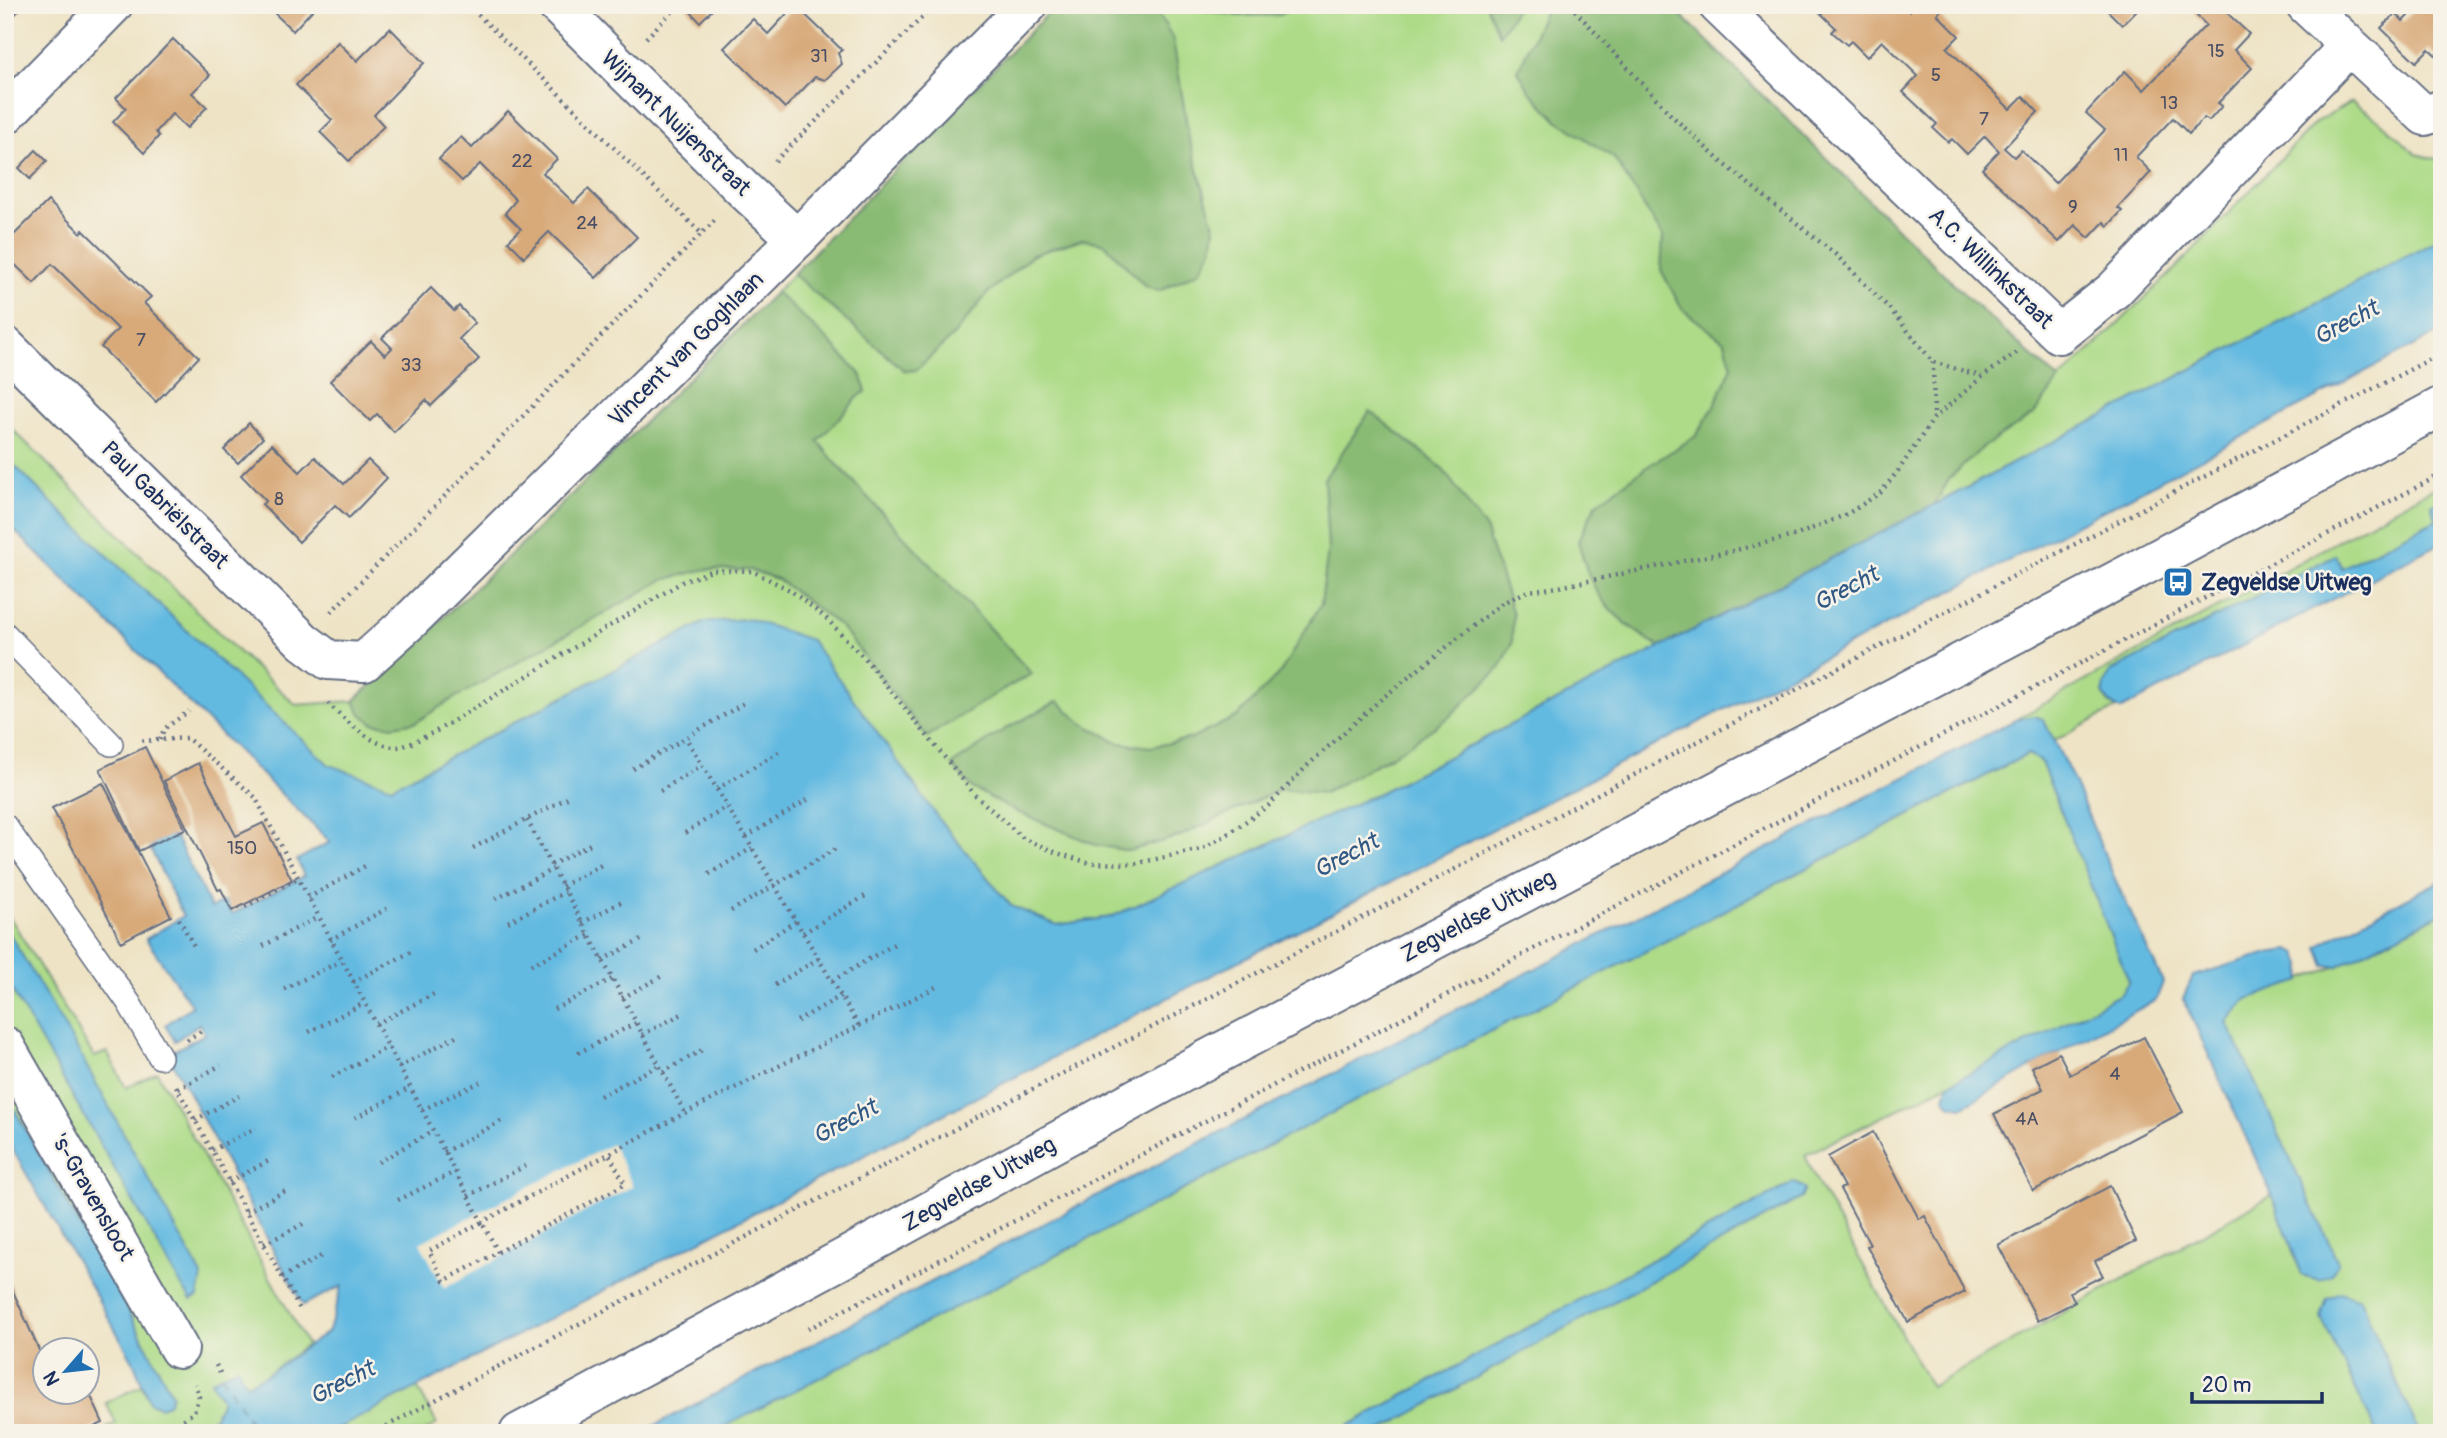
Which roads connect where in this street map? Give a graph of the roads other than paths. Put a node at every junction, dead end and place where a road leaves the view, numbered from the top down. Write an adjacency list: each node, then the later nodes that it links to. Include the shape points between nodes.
1 (113, 5): 8 (street)
2 (557, 5): 9 (street, Wijnant Nuijenstraat)
3 (1028, 5): 9 (street, Vincent van Goghlaan)
4 (1718, 5): 6 (street, A.C. Willinkstraat, via 2059,334 2114,289)
5 (2306, 5): 6 (street)
6 (2348, 46): 7 (street, via 2425,116)
7 (2442, 109)
8 (5, 115)
9 (797, 239): 13 (street, Vincent van Goghlaan, via 364,662)
10 (5, 346): 13 (street, Paul Gabriëlstraat)
11 (2442, 406): 19 (street, Zegveldse Uitweg, via 1204,1061)
12 (5, 634): 14 (lane)
13 (316, 651)
14 (111, 744)
15 (5, 826): 17 (lane, via 129,1003)
16 (5, 1046): 18 (street, 's-Gravensloot)
17 (160, 1056)
18 (179, 1349)
19 (519, 1433)

